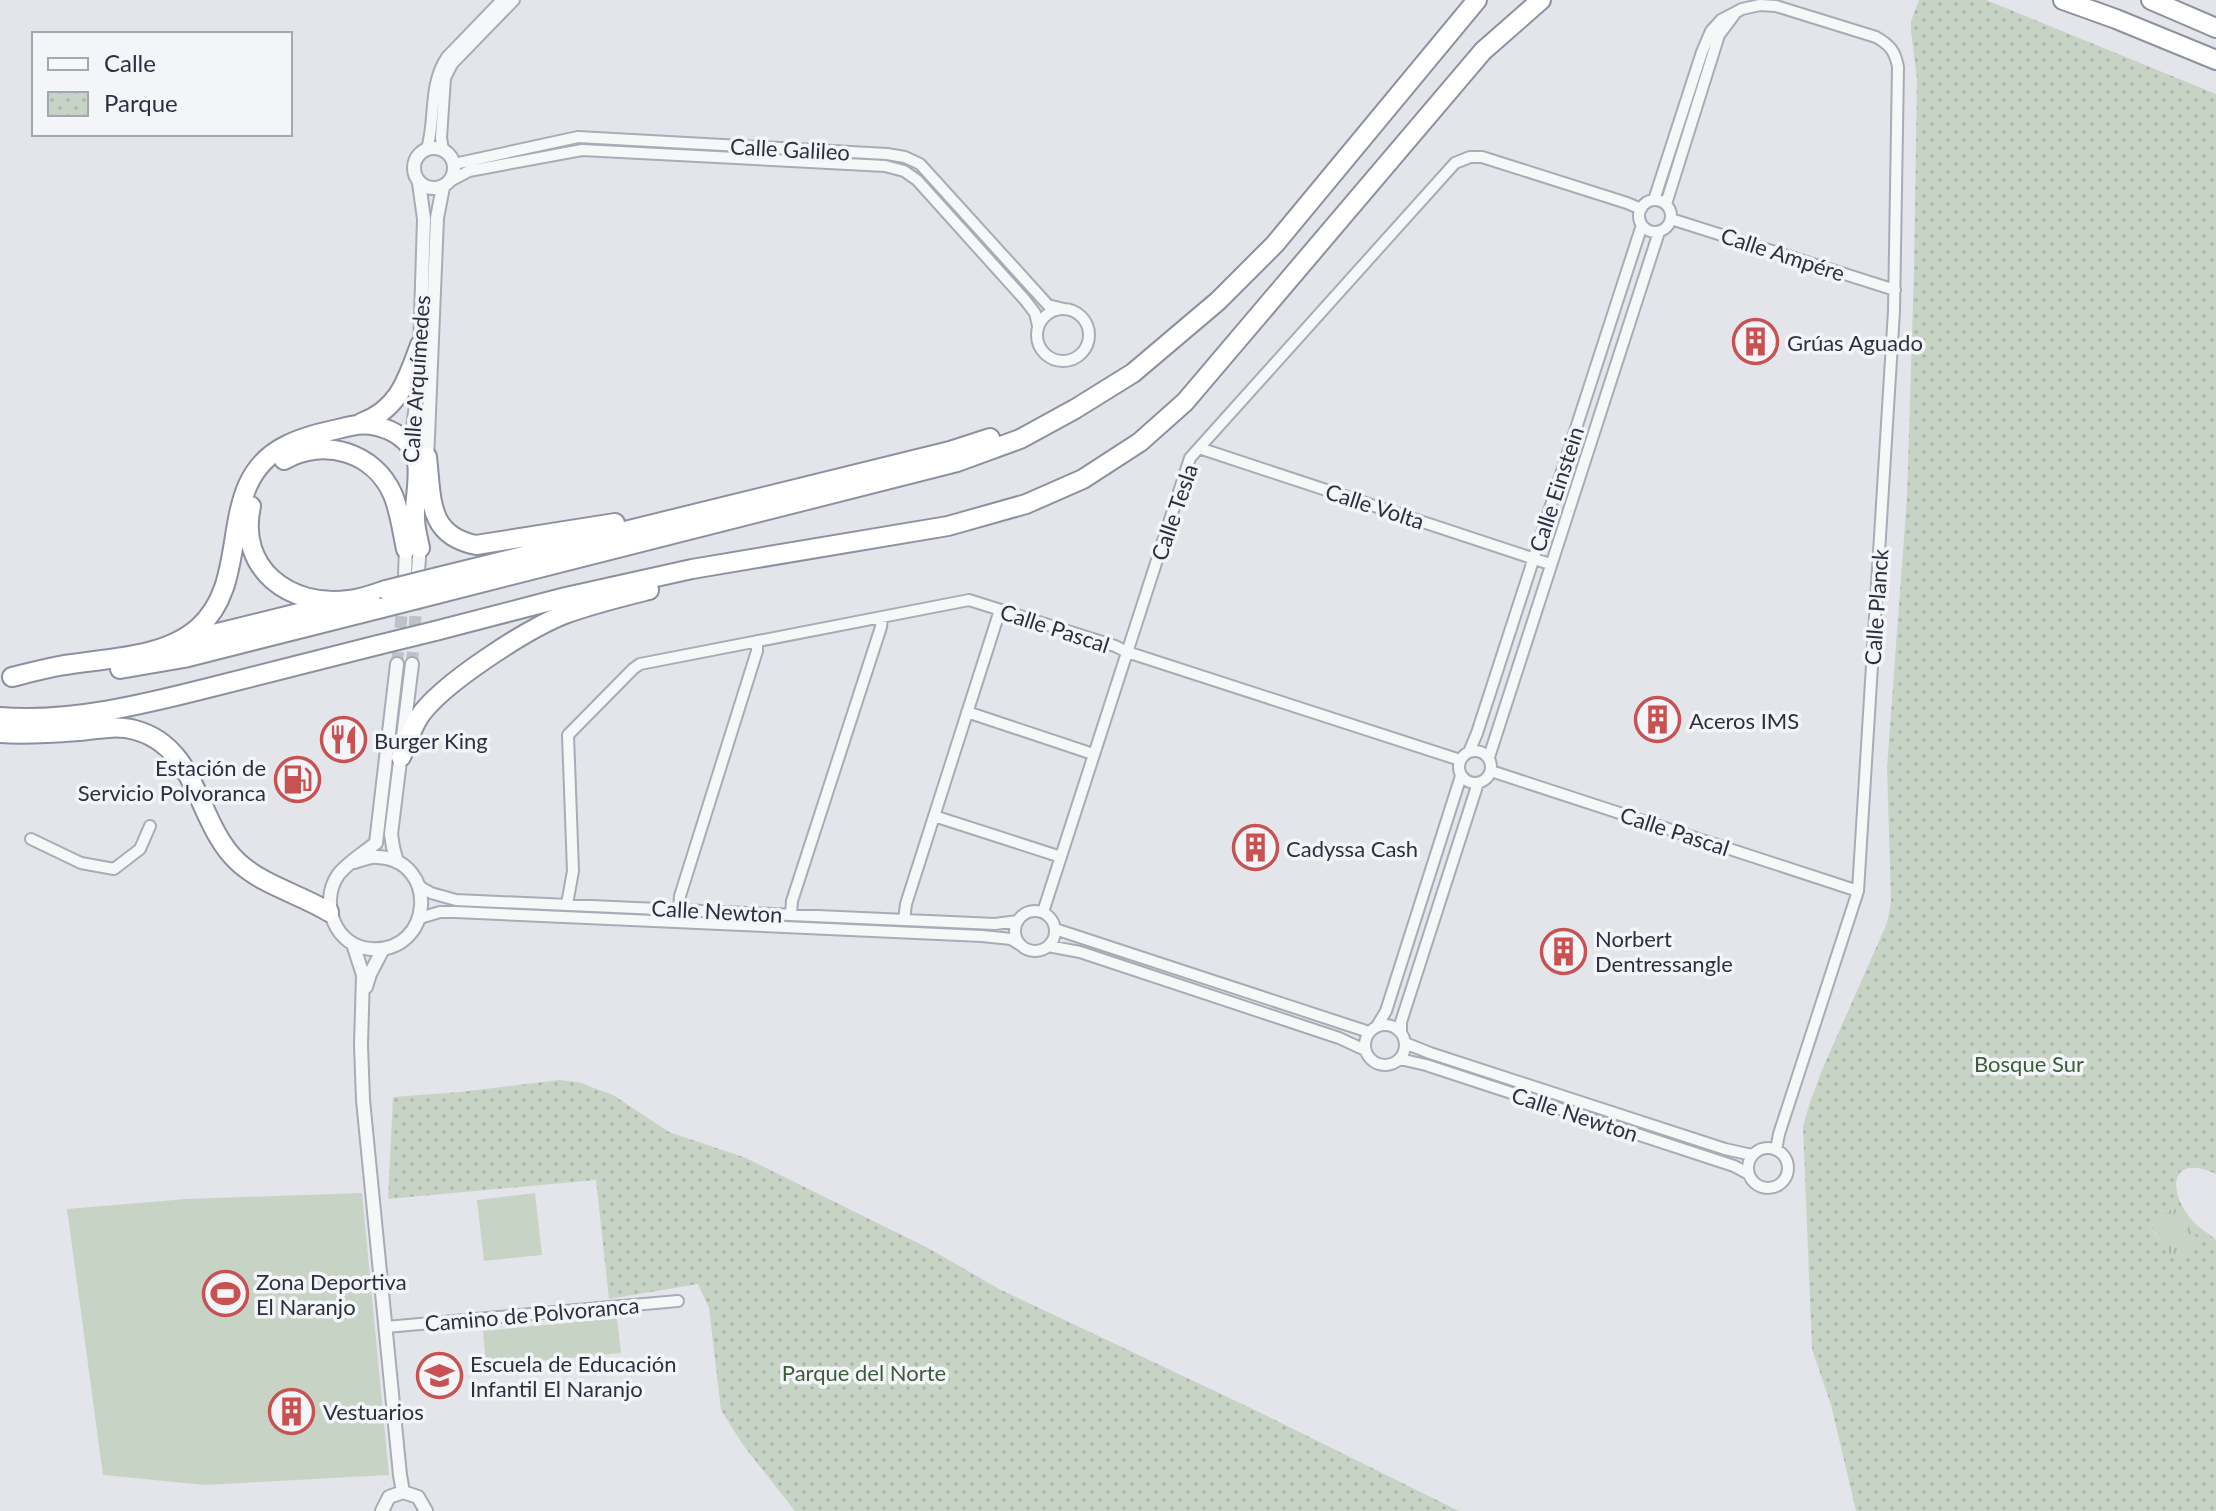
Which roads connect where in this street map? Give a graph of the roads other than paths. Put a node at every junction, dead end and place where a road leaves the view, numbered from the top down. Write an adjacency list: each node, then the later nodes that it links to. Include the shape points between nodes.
1 (502, 0): 10 (street, via 440,67)
2 (514, 0): 11 (street, via 452,64 445,78)
3 (2063, 0): 9 (highway)
4 (2151, 0): 8 (highway)
5 (1539, 2): 33 (highway, via 1483,51 1185,402 1140,442 1083,479 1026,504 948,526)
6 (1472, 4): 23 (highway, via 1275,244)
7 (1735, 13): 15 (street, via 1711,31); 16 (street, via 1719,35); 21 (street, Calle Planck, via 1752,6 1776,6 1876,37 1895,53)
8 (2216, 28)
9 (2216, 60)
10 (427, 149): 11 (street); 13 (street, via 415,162)
11 (443, 150): 12 (street)
12 (454, 164): 14 (street); 22 (street, Calle Galileo, via 578,137 905,157 920,164 1048,305)
13 (419, 183): 14 (street, via 434,189); 25 (street, Calle Arquímedes, via 424,219)
14 (446, 184): 24 (street, Calle Galileo, via 469,171 582,150 885,166 917,180 1025,300); 29 (street, Calle Arquímedes, via 437,218)
15 (1654, 200): 16 (street); 17 (street)
16 (1666, 204): 18 (street)
17 (1641, 209): 19 (street); 28 (street, Calle Tesla, via 1482,157 1455,163)
18 (1671, 219): 20 (street); 21 (street, Calle Ampére)
19 (1642, 225): 20 (street); 32 (street, Calle Einstein)
20 (1659, 232): 34 (street, Calle Einstein)
21 (1895, 290): 66 (street, Calle Planck)
22 (1064, 309): 24 (street, via 1046,314); 24 (street, via 1086,322 1089,336 1080,354 1065,361 1049,357 1039,345)
23 (1205, 311): 30 (highway, via 1010,432); 37 (highway, via 1133,373 1007,444 942,466)
24 (1038, 326)
25 (420, 345): 26 (highway, via 404,387 388,408); 27 (street, Calle Arquímedes)
26 (361, 423): 27 (highway, via 400,436); 43 (highway, via 286,445 256,470 238,511 230,570 214,610)
27 (410, 447): 31 (highway, via 417,460)
28 (1199, 448): 32 (street, Calle Volta); 44 (street, Calle Tesla, via 1185,472)
29 (427, 457): 30 (highway, via 439,522 446,534 476,545); 31 (street, Calle Arquímedes)
30 (681, 516): 37 (highway)
31 (413, 549): 35 (street, Calle Arquímedes); 36 (street, Calle Arquímedes); 39 (highway, via 389,486 355,455 337,449 305,451 270,471 254,495 248,524 260,566 297,596)
32 (1533, 558): 34 (street, Calle Volta); 51 (street, Calle Einstein)
33 (718, 563): 49 (highway, bridge, via 147,703 78,714); 53 (highway, via 689,580 564,615 484,660 420,715)
34 (1550, 564): 54 (street, Calle Einstein)
35 (418, 572)
36 (405, 576)
37 (438, 585): 38 (highway, bridge)
38 (384, 599): 39 (highway); 47 (highway, via 184,658 73,677)
39 (350, 600): 43 (highway)
40 (1000, 610): 41 (street, Calle Pascal, via 969,600); 44 (street, Calle Pascal); 48 (street)
41 (882, 617): 42 (street, Calle Pascal); 71 (street)
42 (757, 641): 67 (street, Calle Pascal, via 640,664 568,735 573,871); 68 (street)
43 (172, 645): 47 (highway)
44 (1127, 652): 52 (street, Calle Tesla); 55 (street, Calle Pascal)
45 (397, 664): 63 (street, via 376,843)
46 (412, 664): 53 (street)
47 (6, 676)
48 (967, 712): 52 (street); 59 (street)
49 (0, 717)
50 (0, 733): 69 (highway, via 120,727 148,735 172,750 184,766 236,860 276,887)
51 (1469, 752): 54 (street); 55 (street)
52 (1093, 754): 62 (street, Calle Tesla)
53 (401, 757): 64 (street, via 391,834)
54 (1489, 757): 56 (street)
55 (1460, 760): 57 (street)
56 (1491, 771): 58 (street); 66 (street, Calle Pascal)
57 (1461, 776): 58 (street); 81 (street, via 1386,1011)
58 (1478, 783): 82 (street, via 1401,1022)
59 (934, 816): 62 (street); 73 (street)
60 (150, 826): 61 (street, via 140,849 114,869 81,863)
61 (31, 839)
62 (1061, 857): 70 (street, Calle Tesla)
63 (354, 862): 64 (street, via 377,857); 69 (street, via 331,888)
64 (397, 862): 65 (street)
65 (419, 886): 67 (street, Calle Newton, via 456,900); 72 (street)
66 (1858, 891): 85 (street, Calle Planck)
67 (567, 904): 68 (street, Calle Newton)
68 (679, 909): 71 (street, Calle Newton)
69 (329, 912): 76 (street)
70 (1043, 912): 74 (street, via 1025,913); 75 (street)
71 (791, 914): 73 (street, Calle Newton)
72 (420, 918): 77 (street, Calle Newton, via 455,912 975,936); 79 (street, via 403,941)
73 (904, 920): 74 (street, Calle Newton)
74 (1018, 921): 77 (street)
75 (1055, 929): 78 (street); 81 (street)
76 (353, 944): 79 (street); 80 (street)
77 (1019, 944): 78 (street, via 1032,951)
78 (1048, 946): 83 (street, via 1080,952)
79 (383, 949): 80 (street)
80 (364, 994): 89 (street, via 363,1100)
81 (1373, 1029): 82 (street, via 1393,1026); 83 (street)
82 (1403, 1038): 84 (street); 86 (street, Calle Newton, via 1430,1053)
83 (1365, 1050): 84 (street, via 1378,1064)
84 (1400, 1059): 87 (street, Calle Newton)
85 (1776, 1150): 86 (street, via 1763,1148); 87 (street, via 1788,1165 1782,1183 1762,1188)
86 (1752, 1155): 87 (street)
87 (1749, 1174)
88 (678, 1301): 89 (street, Camino de Polvoranca)
89 (386, 1327): 90 (street)
90 (403, 1492): 91 (street, via 389,1497); 92 (street, via 418,1497)
91 (382, 1511)
92 (426, 1511)

